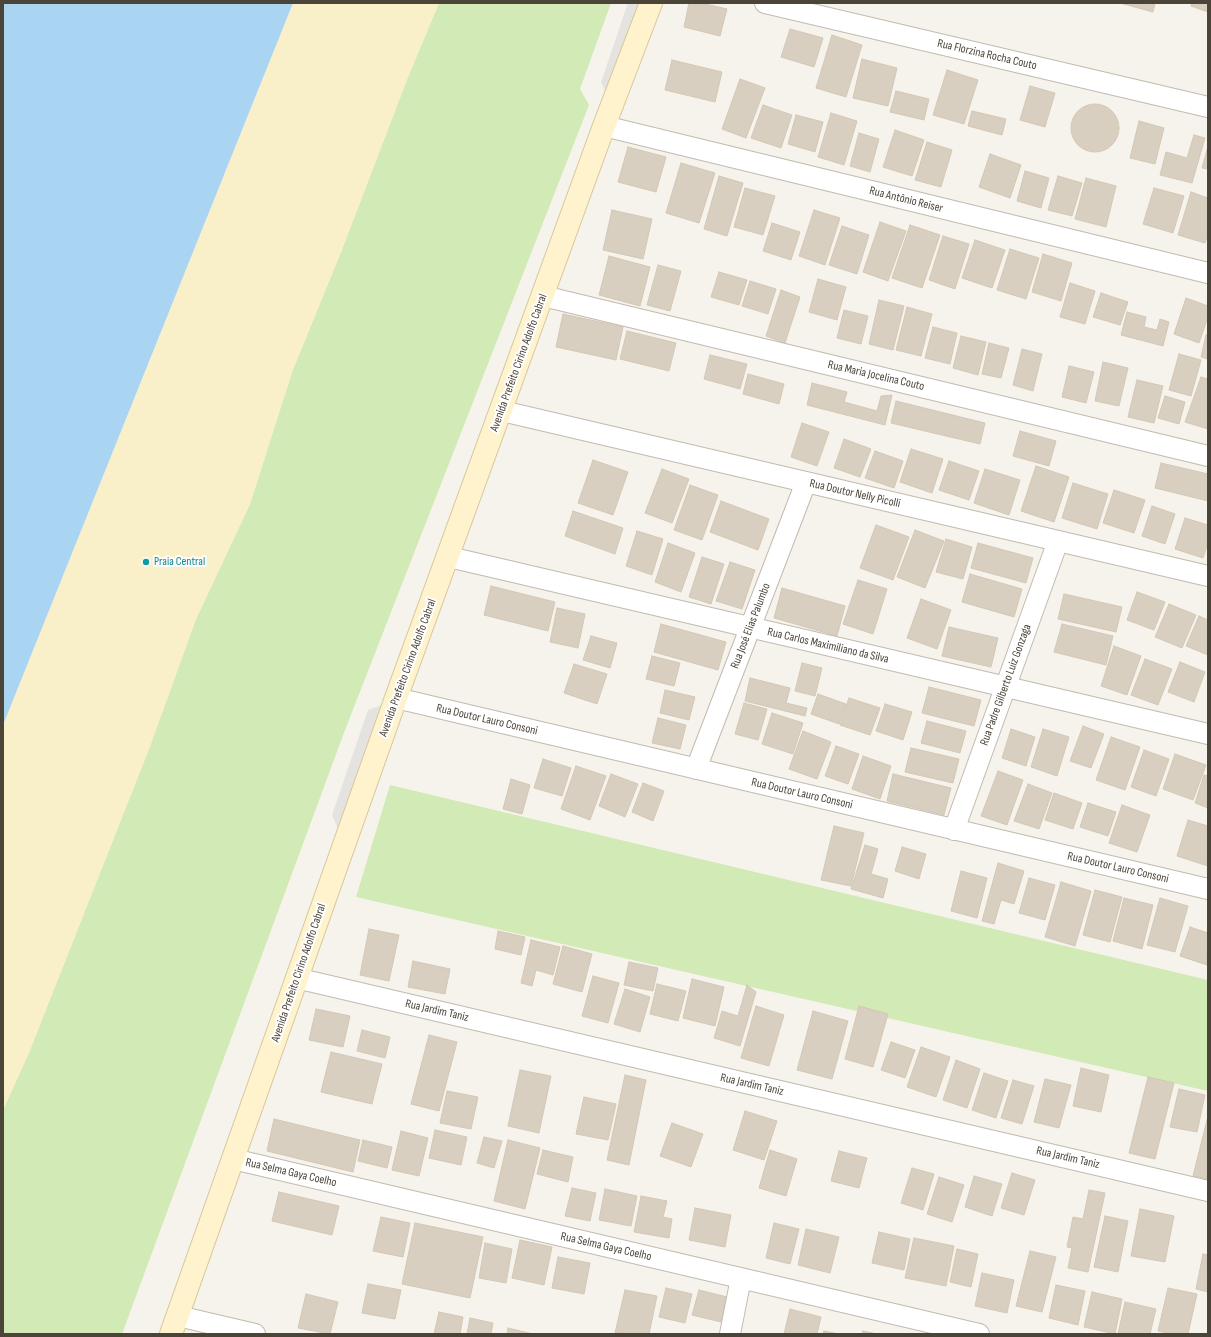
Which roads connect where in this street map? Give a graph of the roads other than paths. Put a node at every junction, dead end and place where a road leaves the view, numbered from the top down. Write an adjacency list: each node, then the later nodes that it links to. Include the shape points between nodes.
1 (651, 3): 4 (main road, Avenida Prefeito Cirino Adolfo Cabral)
2 (765, 3): 3 (street, Rua Florzina Rocha Couto)
3 (1208, 107)
4 (604, 126): 5 (street, Rua Antônio Reiser); 6 (main road, Avenida Prefeito Cirino Adolfo Cabral)
5 (1208, 273)
6 (543, 296): 7 (main road, Avenida Prefeito Cirino Adolfo Cabral); 8 (street, Rua Maria Jocelina Couto)
7 (502, 411): 9 (street, Rua Doutor Nelly Picolli); 11 (main road, Avenida Prefeito Cirino Adolfo Cabral)
8 (1208, 456)
9 (806, 482): 10 (street, Rua Doutor Nelly Picolli); 13 (street, Rua José Elias Palumbo)
10 (1058, 541): 12 (street, Rua Doutor Nelly Picolli); 14 (street, Rua Padre Gilberto Luiz Gonzaga)
11 (449, 557): 13 (street, Rua Carlos Maximiliano da Silva); 15 (main road, Avenida Prefeito Cirino Adolfo Cabral)
12 (1208, 576)
13 (751, 627): 14 (street, Rua Carlos Maximiliano da Silva); 17 (street, Rua José Elias Palumbo)
14 (1005, 687): 16 (street, Rua Carlos Maximiliano da Silva); 18 (street, Rua Padre Gilberto Luiz Gonzaga)
15 (396, 698): 17 (street, Rua Doutor Lauro Consoni); 20 (main road, Avenida Prefeito Cirino Adolfo Cabral)
16 (1208, 734)
17 (696, 769): 18 (street, Rua Doutor Lauro Consoni)
18 (954, 830): 19 (street, Rua Doutor Lauro Consoni)
19 (1208, 889)
20 (296, 978): 21 (main road, Avenida Prefeito Cirino Adolfo Cabral); 22 (street, Rua Jardim Taniz)
21 (233, 1159): 23 (street, Rua Selma Gaya Coelho); 24 (main road, Avenida Prefeito Cirino Adolfo Cabral)
22 (1208, 1191)
23 (741, 1278): 26 (street); 27 (street, Rua Selma Gaya Coelho)
24 (174, 1325): 25 (street)
25 (255, 1334)
26 (730, 1334)
27 (979, 1334)

